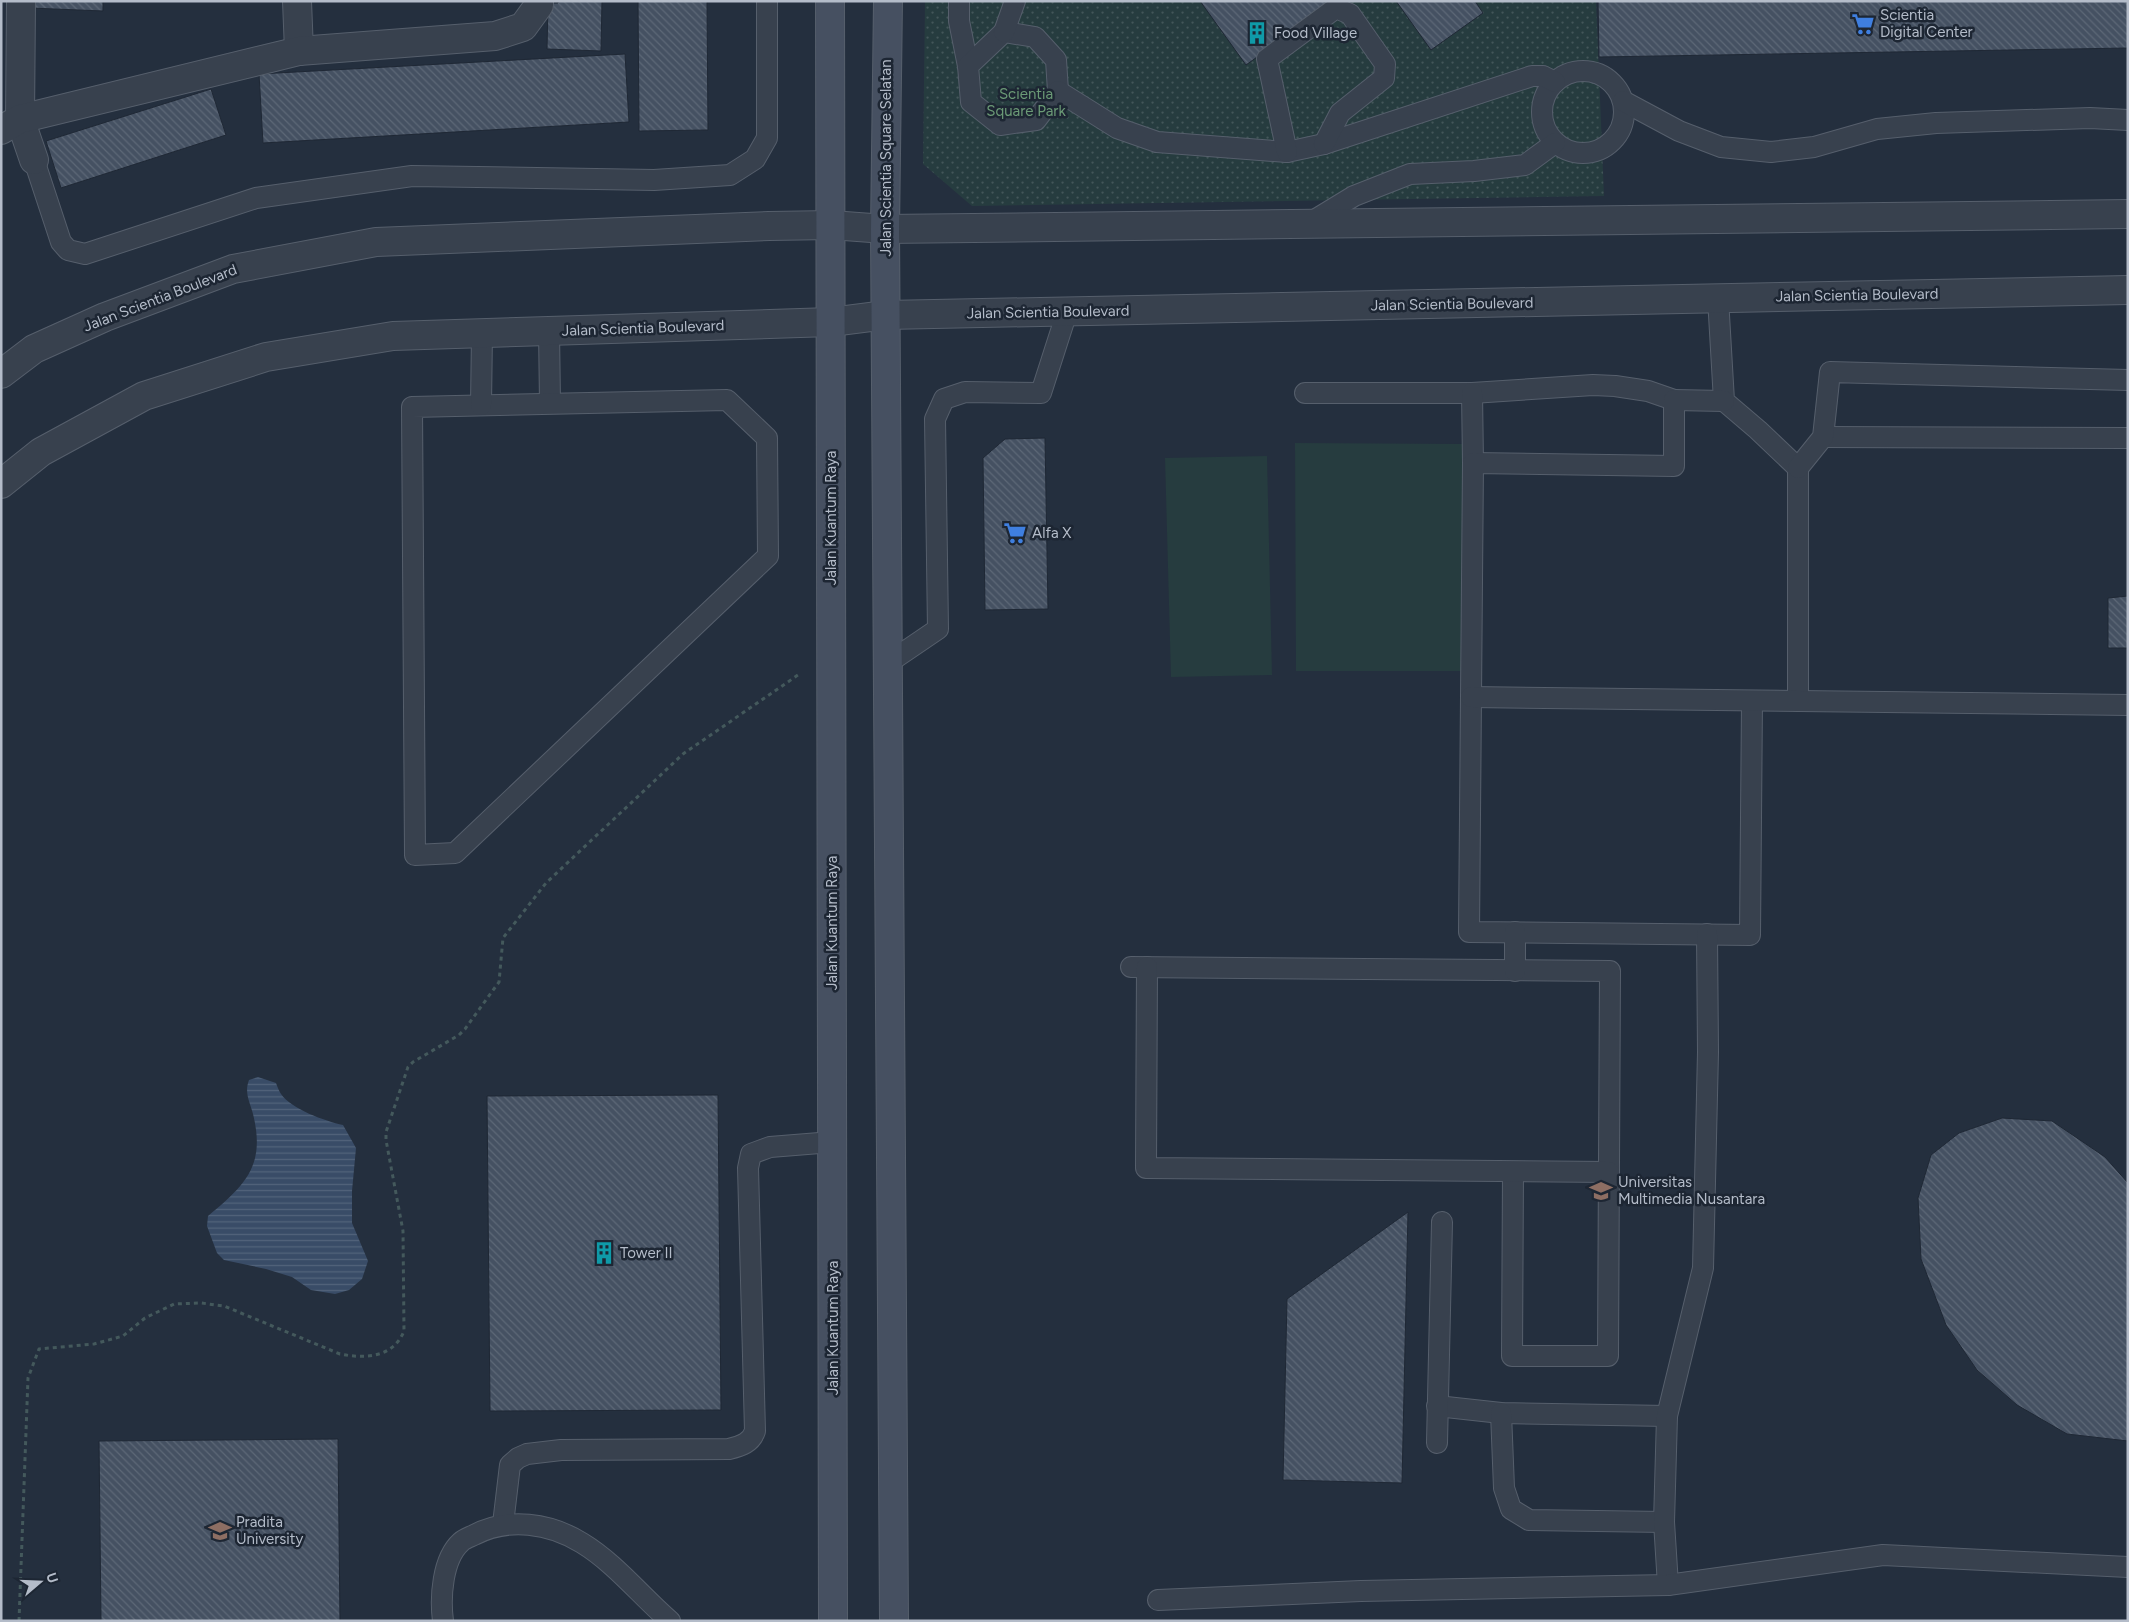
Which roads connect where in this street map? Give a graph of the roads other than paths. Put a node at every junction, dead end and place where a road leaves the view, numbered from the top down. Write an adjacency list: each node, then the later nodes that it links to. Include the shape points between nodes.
1 (20, 1): 16 (street)
2 (297, 1): 10 (street)
3 (767, 1): 20 (lane, via 767,138 755,159 730,175 654,180 412,176 256,198 85,254 68,250 61,242)
4 (830, 1): 23 (street)
5 (888, 1): 24 (street, Jalan Scientia Square Selatan)
6 (959, 1): 11 (lane, via 959,22)
7 (1015, 1): 9 (lane)
8 (539, 3): 10 (street, via 523,27 495,36)
9 (1004, 32): 11 (lane); 13 (lane, via 1035,37 1056,60)
10 (300, 51): 16 (street)
11 (968, 66): 13 (lane, via 971,102 1000,125 1036,120)
12 (1555, 82): 14 (lane, via 1570,74 1586,71 1602,76 1615,86); 17 (lane, via 1546,96 1542,113 1546,129); 18 (lane, via 1543,76 1532,76)
13 (1058, 91): 19 (lane, via 1117,128 1156,142)
14 (1623, 101): 15 (lane, via 1679,131 1721,147 1771,152 1814,147 1877,129 1926,124 2090,118); 17 (lane, via 1624,123 1614,142 1595,152 1574,152)
15 (2128, 120)
16 (10, 124): 20 (street)
17 (1555, 143): 22 (lane, via 1526,165 1410,174 1354,196)
18 (1324, 144): 19 (lane); 19 (lane, via 1340,113 1384,78 1385,64 1350,14 1336,8 1267,59)
19 (1287, 152)
20 (34, 160)
21 (2128, 214): 22 (street, Jalan Scientia Boulevard)
22 (1308, 224): 24 (street, Jalan Scientia Boulevard)
23 (831, 225): 24 (street, Jalan Scientia Boulevard); 29 (street, Jalan Kuantum Raya); 32 (street, Jalan Scientia Boulevard, via 376,242 234,269 105,317 34,349)
24 (885, 229): 28 (street, Jalan Scientia Square Selatan)
25 (2128, 290): 26 (street, Jalan Scientia Boulevard)
26 (1718, 298): 27 (street, Jalan Scientia Boulevard); 37 (lane)
27 (1067, 312): 28 (street, Jalan Scientia Boulevard); 45 (lane, via 1041,393 966,392 944,399 935,419 938,629)
28 (886, 315): 29 (street, Jalan Scientia Boulevard); 45 (street)
29 (831, 322): 30 (street, Jalan Scientia Boulevard); 53 (street, Jalan Kuantum Raya)
30 (549, 331): 31 (street, Jalan Scientia Boulevard); 38 (lane)
31 (482, 333): 39 (lane); 44 (street, Jalan Scientia Boulevard, via 393,336 266,358 228,369 144,396 41,452)
32 (1, 374)
33 (2128, 380): 40 (lane, via 1830,372)
34 (1305, 393): 35 (lane)
35 (1472, 393): 36 (lane, via 1593,385 1648,391); 42 (lane)
36 (1674, 400): 37 (lane); 42 (lane, via 1674,466)
37 (1724, 401): 43 (lane)
38 (550, 404): 39 (lane); 39 (lane, via 727,400 767,438 768,556 455,853 415,855 412,407)
39 (481, 405)
40 (1823, 437): 41 (lane); 43 (lane)
41 (2128, 438)
42 (1473, 463): 46 (lane)
43 (1798, 468): 48 (lane)
44 (1, 484)
45 (888, 663): 69 (street)
46 (1471, 697): 47 (lane); 50 (lane, via 1470,932)
47 (1752, 701): 48 (lane); 51 (lane, via 1750,935)
48 (1798, 701): 49 (lane)
49 (2128, 705)
50 (1515, 932): 51 (lane); 52 (lane)
51 (1707, 934): 59 (lane, via 1703,1268)
52 (1514, 971): 54 (lane, via 1139,967 1146,1168); 55 (lane, via 1610,971)
53 (832, 1142): 62 (lane, via 770,1146 751,1154 748,1168 756,1431 753,1438 729,1449 561,1450 527,1454 510,1465); 68 (street, Jalan Kuantum Raya)
54 (1514, 1172): 55 (lane); 55 (lane, via 1512,1356 1608,1356)
55 (1609, 1172)
56 (1442, 1222): 57 (lane)
57 (1437, 1406): 58 (lane); 60 (lane)
58 (1501, 1413): 59 (lane); 61 (lane, via 1504,1488 1511,1509 1528,1520)
59 (1667, 1416): 61 (lane)
60 (1437, 1443)
61 (1664, 1522): 64 (lane)
62 (503, 1524): 66 (lane, via 460,1542 446,1567 440,1603); 67 (lane, via 530,1524 581,1542 603,1558)
63 (2128, 1567): 64 (lane, via 1883,1555)
64 (1668, 1585): 65 (lane, via 1361,1591)
65 (1158, 1600)
66 (443, 1621)
67 (670, 1621)
68 (833, 1621)
69 (894, 1621)

